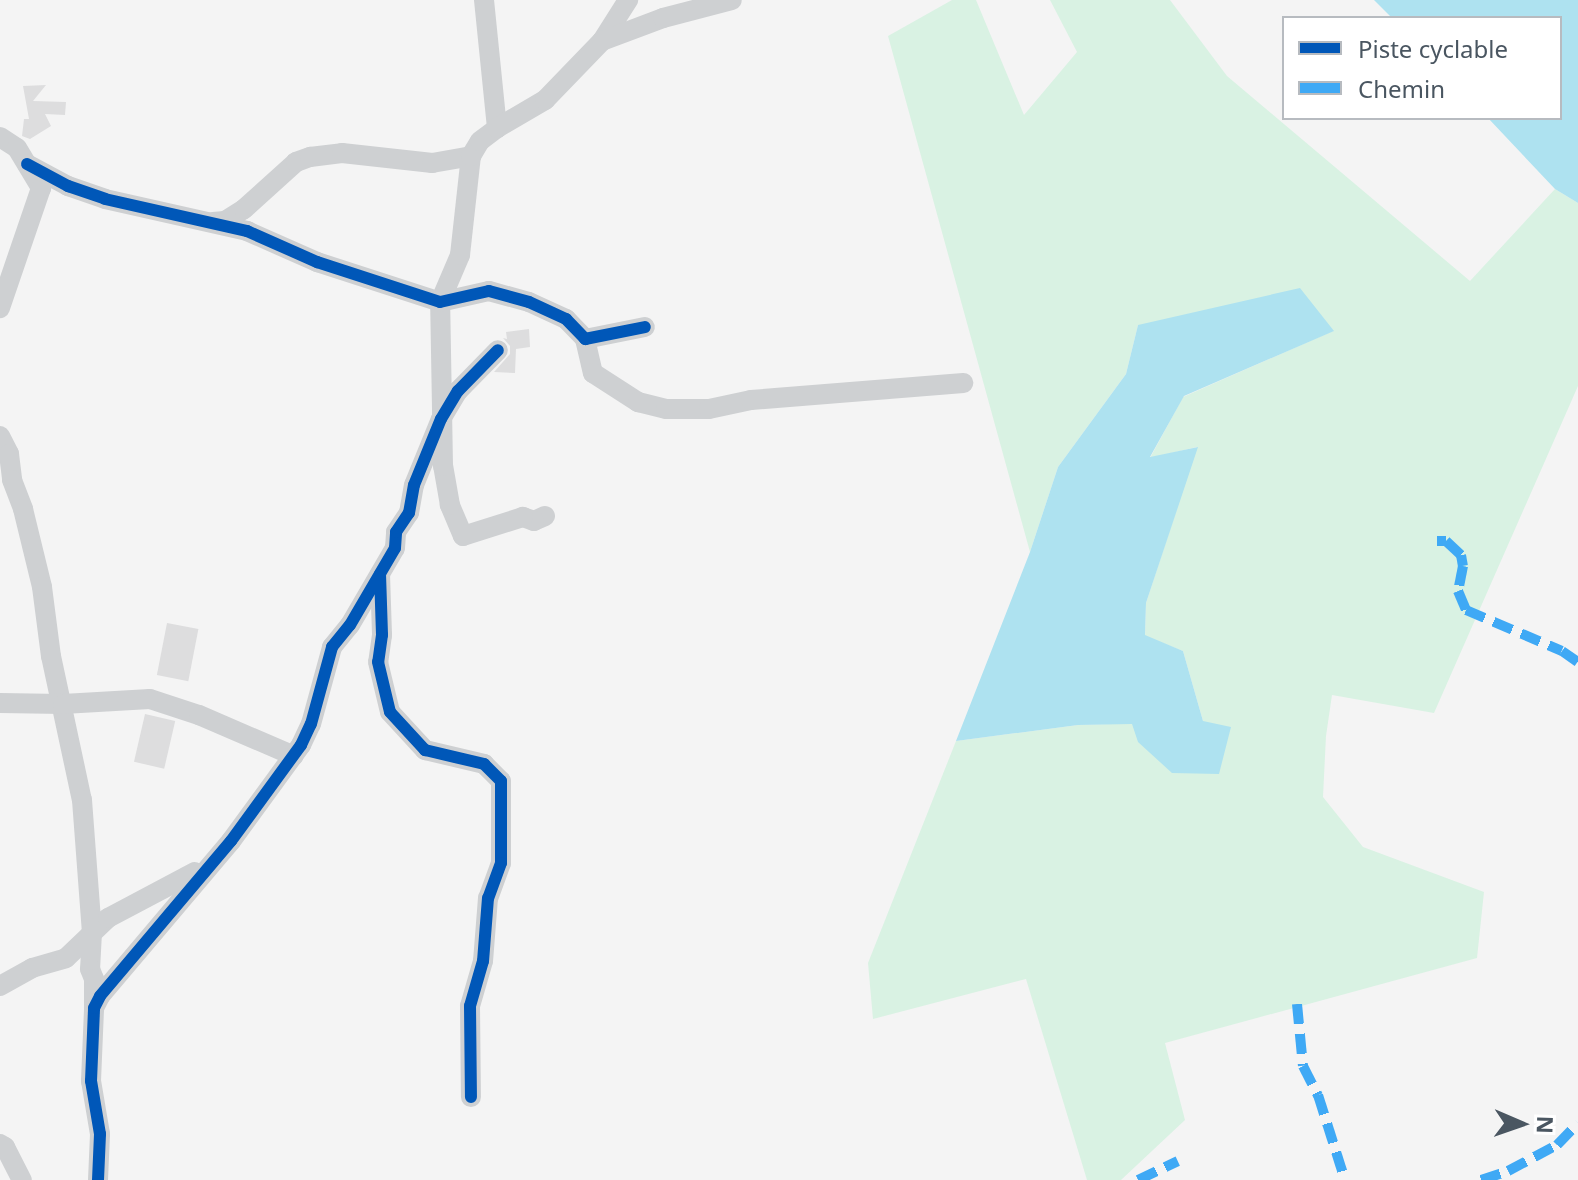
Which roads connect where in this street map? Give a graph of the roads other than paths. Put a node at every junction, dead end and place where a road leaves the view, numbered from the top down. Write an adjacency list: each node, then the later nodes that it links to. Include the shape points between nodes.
1 (484, 0): 5 (street)
2 (628, 0): 4 (street)
3 (732, 0): 4 (street)
4 (602, 41): 5 (street, via 545,100)
5 (497, 128): 7 (street)
6 (0, 137): 8 (street, via 17,148)
7 (471, 156): 9 (street, via 432,163 342,153 310,157 296,162 225,221); 10 (street, via 460,255)
8 (27, 164): 9 (street, via 105,199); 11 (street, via 41,188)
9 (205, 222): 10 (street, via 247,231 317,262)
10 (440, 302): 13 (street, via 489,291 566,319); 16 (street)
11 (0, 308)
12 (645, 327): 13 (street)
13 (585, 339): 15 (street, via 593,373 638,402 666,409)
14 (498, 350): 16 (street, via 458,391)
15 (963, 383)
16 (441, 419): 18 (street, via 450,505 463,536 523,517 534,521); 19 (street, via 414,485 409,513)
17 (0, 436): 21 (street, via 29,529)
18 (545, 516)
19 (380, 574): 22 (street, via 332,647 311,724); 27 (street, via 378,662 390,712 425,750 484,764 501,781 501,863 488,898 483,961 470,1006)
20 (0, 703): 21 (street)
21 (63, 704): 22 (street, via 150,699); 24 (street, via 82,800)
22 (294, 756): 23 (street)
23 (211, 860): 24 (street); 26 (street)
24 (92, 932): 25 (street, via 66,958 32,968); 26 (street)
25 (0, 986)
26 (94, 1008): 30 (street, via 91,1081 100,1134)
27 (471, 1097)
28 (0, 1144): 29 (street)
29 (22, 1180)
30 (98, 1180)

